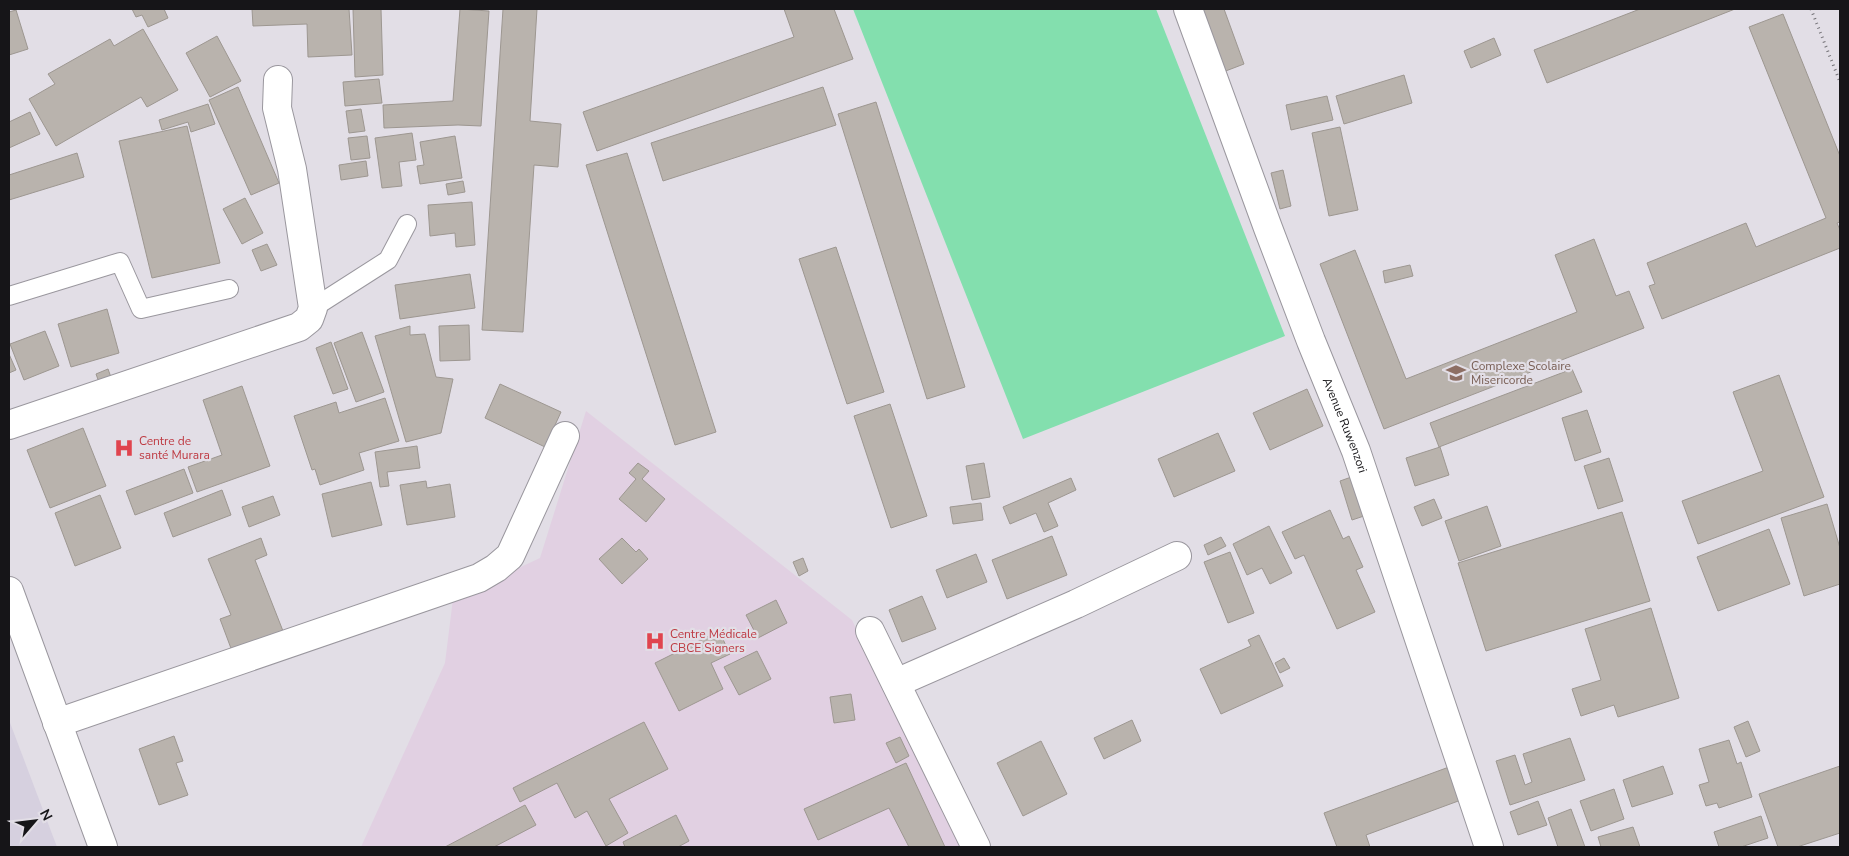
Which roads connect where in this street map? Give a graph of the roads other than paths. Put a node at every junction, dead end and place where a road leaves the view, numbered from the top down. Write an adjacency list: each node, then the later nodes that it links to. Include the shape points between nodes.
1 (1188, 9): 16 (main road, Avenue Ruwenzori, via 1268,228 1356,451)
2 (278, 80): 6 (main road, via 278,108 292,169)
3 (408, 224): 6 (lane, via 388,260)
4 (229, 290): 5 (lane, via 141,309 120,262)
5 (9, 296)
6 (313, 308): 7 (main road, via 309,319 300,327)
7 (9, 425)
8 (565, 436): 13 (main road, via 510,556 479,578)
9 (1177, 556): 12 (main road)
10 (9, 591): 13 (main road)
11 (870, 632): 12 (main road)
12 (896, 683): 15 (main road)
13 (57, 723): 14 (main road)
14 (103, 847)
15 (976, 847)
16 (1489, 847)

